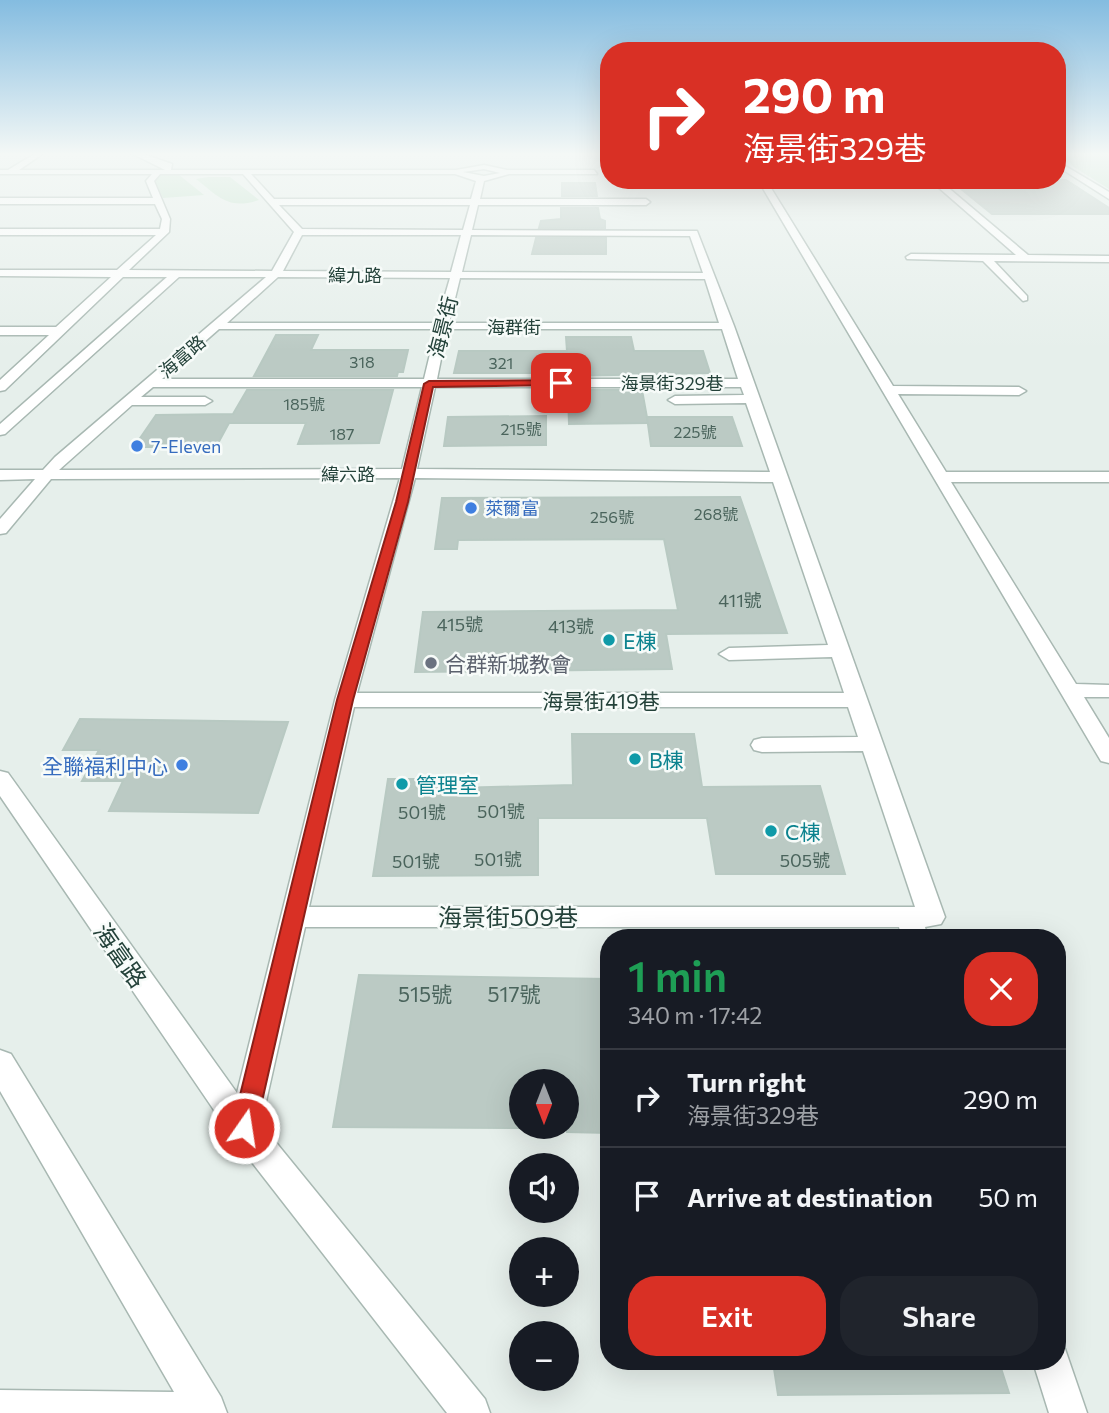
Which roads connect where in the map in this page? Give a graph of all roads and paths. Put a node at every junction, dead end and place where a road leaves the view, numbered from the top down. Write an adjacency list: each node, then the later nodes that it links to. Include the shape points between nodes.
1 (166, 219): 9 (street)
2 (288, 219): 10 (street)
3 (472, 219): 11 (street, 海景街)
4 (785, 219): 37 (street)
5 (979, 219): 17 (street)
6 (29, 224): 8 (street)
7 (0, 232): 8 (street)
8 (18, 232): 9 (street); 14 (street)
9 (164, 232): 20 (street)
10 (299, 232): 11 (street); 22 (street, 海富路)
11 (469, 232): 12 (street, via 694,233); 23 (street, 海景街)
12 (698, 241): 13 (street); 24 (street)
13 (649, 242)
14 (0, 244)
15 (911, 257): 16 (street)
16 (986, 258): 17 (street); 25 (street)
17 (1025, 258): 18 (street)
18 (1109, 259)
19 (0, 274): 20 (street, 緯九路)
20 (120, 274): 21 (street, 緯九路); 29 (street)
21 (176, 274): 22 (street, 緯九路); 43 (street)
22 (276, 274): 23 (street, 緯九路); 26 (street, 海富路)
23 (456, 275): 24 (street, 緯九路); 27 (street, 海景街)
24 (710, 276): 30 (street)
25 (1023, 298)
26 (217, 326): 27 (street, 海群街); 32 (street, 海富路)
27 (442, 327): 30 (street, 海群街); 35 (street, 海景街)
28 (0, 331): 29 (street)
29 (58, 331): 36 (street)
30 (730, 333): 31 (street); 38 (street)
31 (679, 339)
32 (166, 371): 33 (street); 34 (street, 海富路)
33 (239, 371)
34 (151, 383): 35 (street, 海景街329巷); 41 (street, 海富路)
35 (429, 384): 38 (street, 海景街329巷); 44 (street, 海景街)
36 (0, 387)
37 (888, 390): 39 (street); 48 (street)
38 (750, 391): 40 (street); 47 (street)
39 (1019, 391)
40 (675, 400)
41 (129, 401): 42 (street); 46 (street, 海富路)
42 (205, 401)
43 (0, 431)
44 (407, 474): 46 (street, 緯六路); 47 (street, 緯六路); 55 (street, 海景街)
45 (0, 475): 46 (street, 緯六路)
46 (46, 475): 50 (street, 海富路)
47 (780, 477): 51 (street)
48 (940, 477): 49 (street); 53 (street)
49 (1109, 477)
50 (0, 529)
51 (840, 651): 52 (street); 56 (street)
52 (729, 654)
53 (1070, 690): 54 (street); 59 (street)
54 (1109, 691)
55 (345, 700): 56 (street, 海景街419巷); 61 (street, 海景街)
56 (857, 700): 57 (street)
57 (872, 744): 58 (street); 62 (street)
58 (762, 745)
59 (1109, 756)
60 (0, 779): 64 (street, 海富路)
61 (294, 917): 62 (street, 海景街509巷); 64 (street, 海景街)
62 (918, 923)
63 (0, 1063): 67 (street)
64 (244, 1128): 68 (street, 海富路)
65 (1055, 1370): 69 (street)
66 (0, 1409): 67 (street)
67 (207, 1412)
68 (471, 1413)
69 (1069, 1413)

